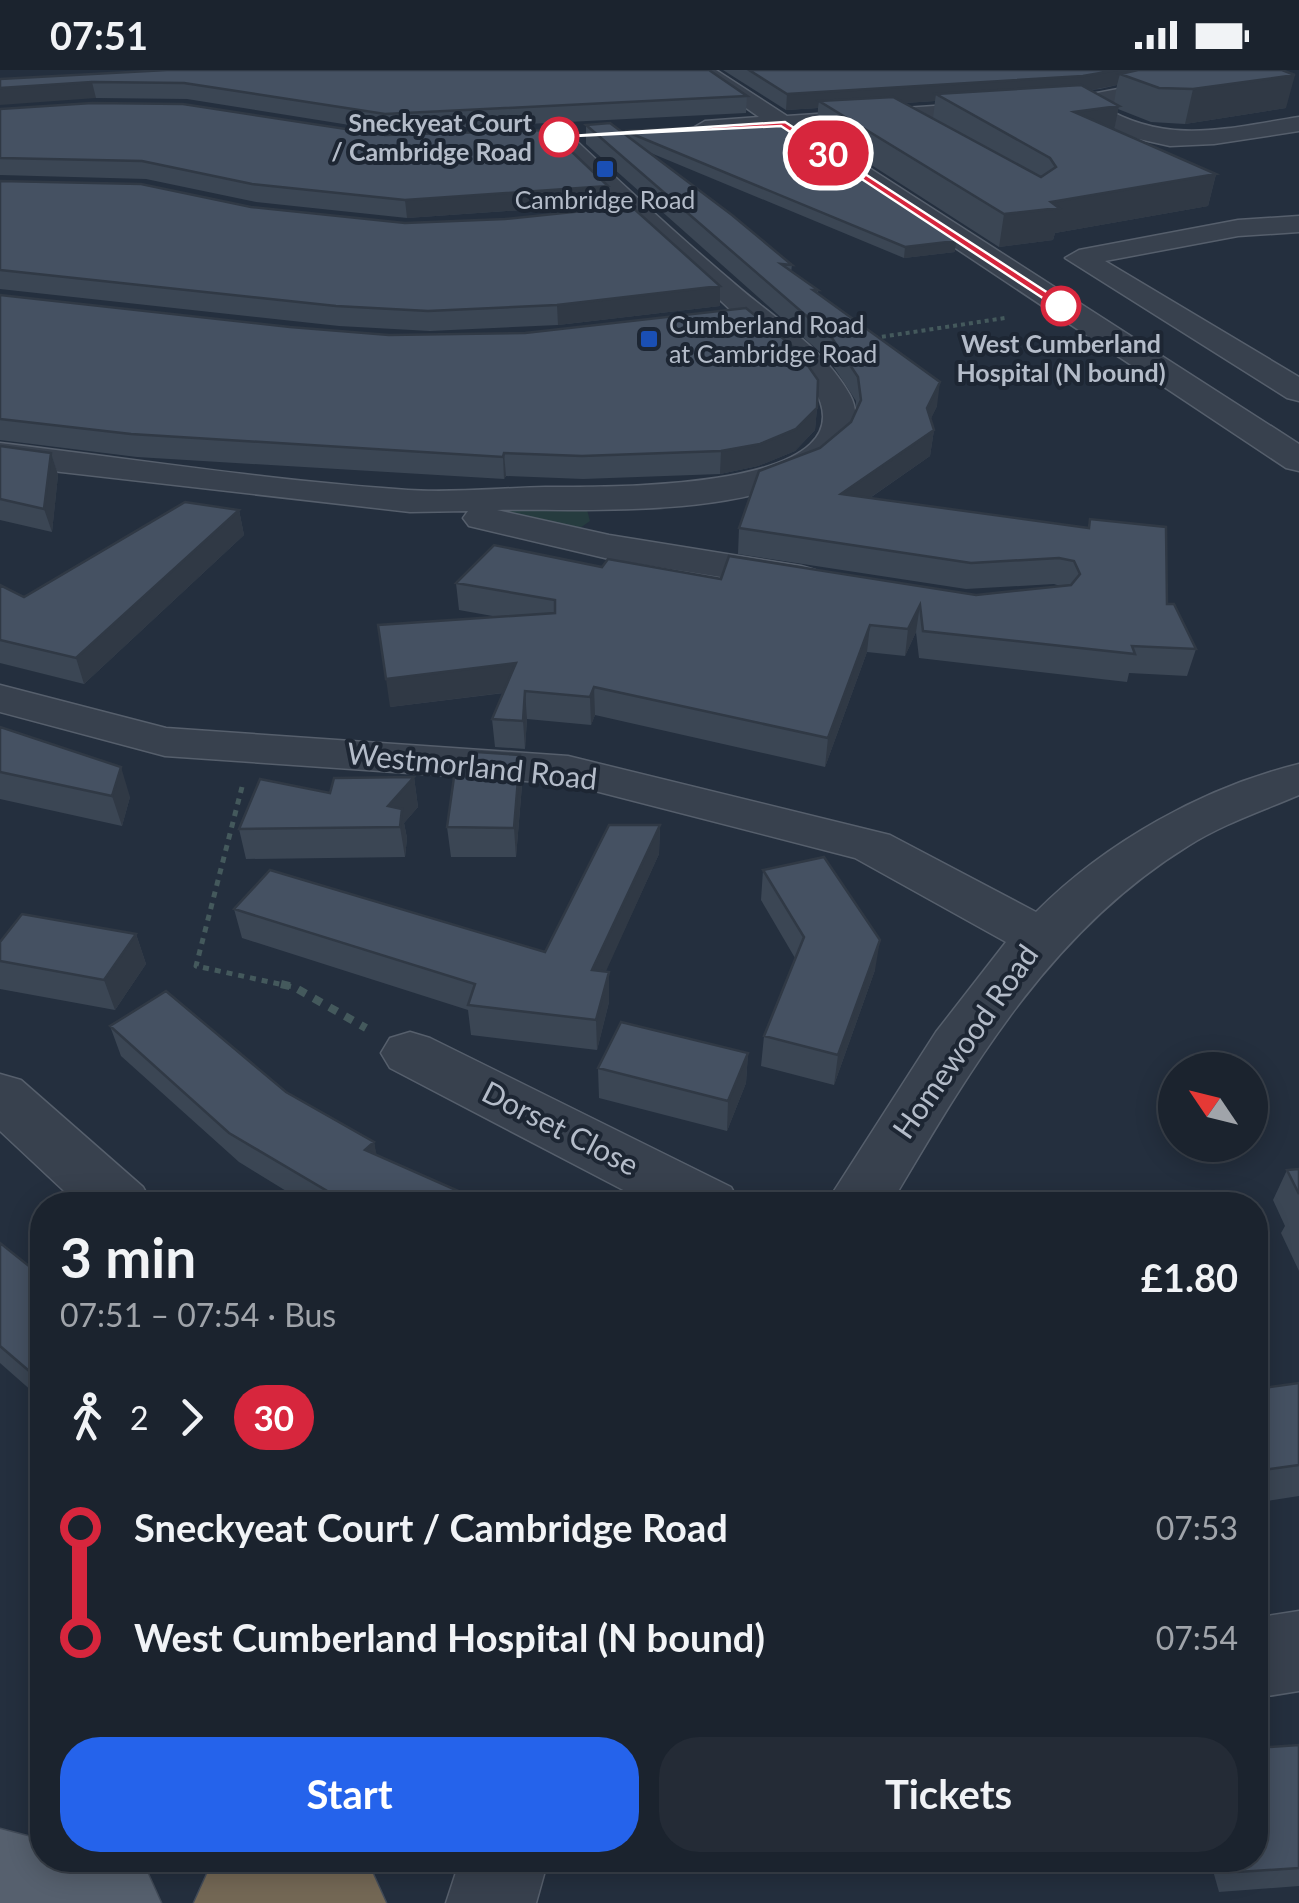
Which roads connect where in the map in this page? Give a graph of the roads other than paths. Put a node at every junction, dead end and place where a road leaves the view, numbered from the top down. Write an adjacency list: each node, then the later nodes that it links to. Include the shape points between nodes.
1 (702, 70): 7 (street)
2 (1242, 73): 4 (street)
3 (929, 90): 5 (street)
4 (1081, 103): 5 (street); 11 (street, via 1128,130)
5 (956, 108): 6 (street)
6 (894, 114): 7 (street); 12 (street)
7 (782, 123): 9 (street); 18 (street)
8 (1299, 124): 11 (street)
9 (684, 129)
10 (594, 135): 14 (street, via 550,138)
11 (1158, 137): 13 (street)
12 (940, 142)
13 (1130, 156)
14 (636, 213): 15 (street); 19 (street)
15 (599, 217)
16 (1299, 224): 17 (street, via 1238,228)
17 (1060, 260): 18 (street); 21 (street)
18 (1005, 269): 23 (street)
19 (752, 316): 20 (street); 24 (street, via 836,396 840,419 830,440 814,458 737,488)
20 (715, 320)
21 (1299, 391)
22 (0, 454): 25 (street)
23 (1299, 460)
24 (636, 494): 25 (street); 26 (street)
25 (410, 501): 26 (street)
26 (610, 547): 27 (street)
27 (839, 584)
28 (0, 698): 30 (street, Westmorland Road, via 165,742 568,770 872,846)
29 (1299, 778): 30 (street, Homewood Road, via 1176,831 1080,896)
30 (1038, 936): 35 (street, Homewood Road, via 974,1019)
31 (410, 1053): 34 (street, Dorset Close)
32 (0, 1096): 33 (street)
33 (107, 1192)
34 (683, 1192)
35 (865, 1192)
36 (1299, 1651): 37 (street)
37 (1268, 1656)
38 (307, 1872): 41 (street)
39 (500, 1872): 44 (street)
40 (0, 1873): 42 (main road)
41 (246, 1901): 43 (highway, via 305,1896)
42 (116, 1903)
43 (341, 1903)
44 (491, 1903)

